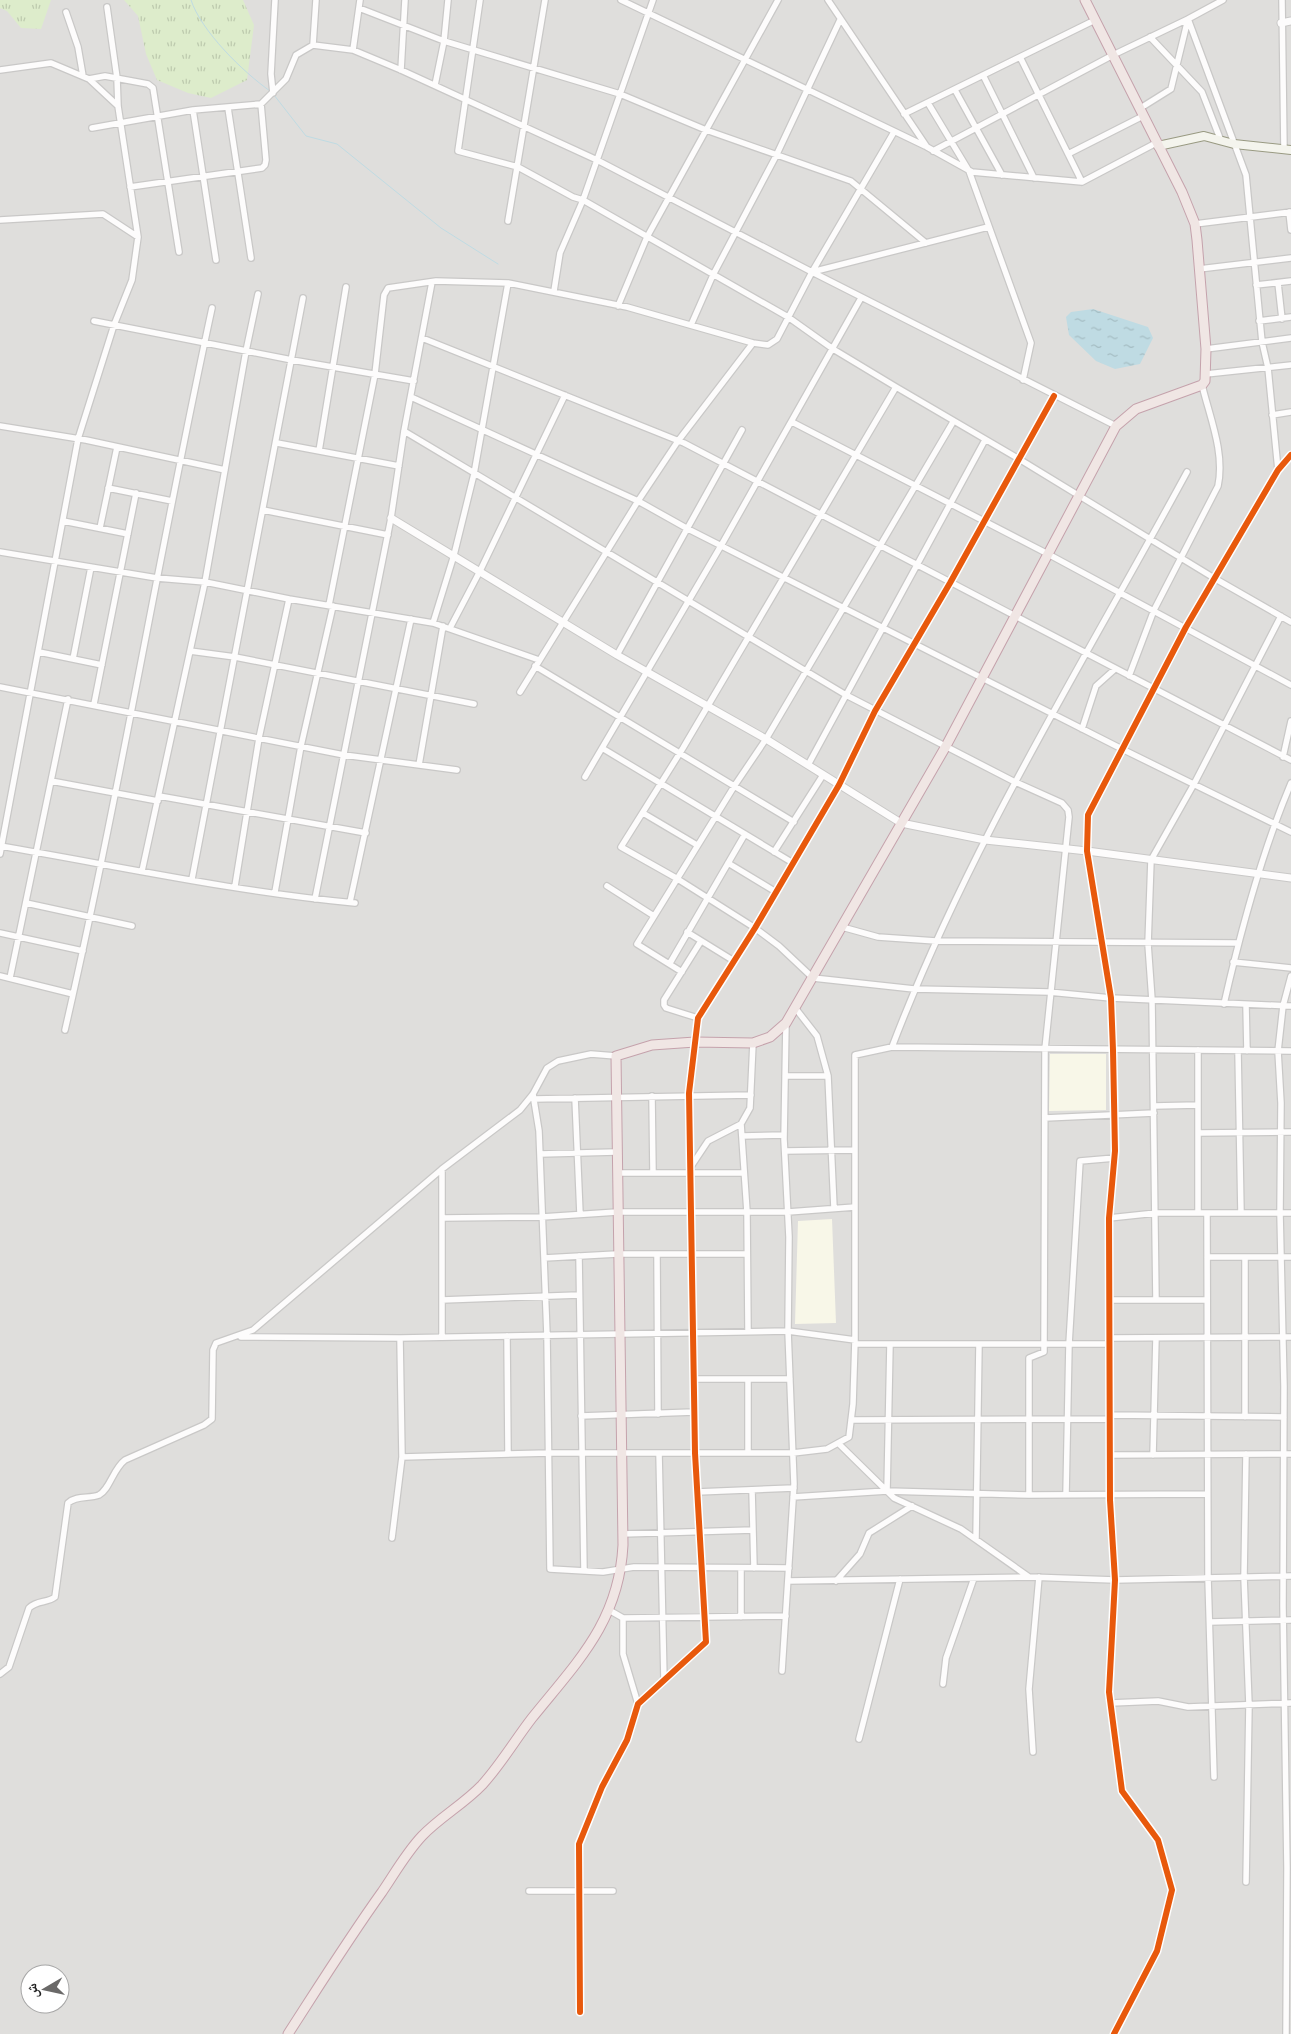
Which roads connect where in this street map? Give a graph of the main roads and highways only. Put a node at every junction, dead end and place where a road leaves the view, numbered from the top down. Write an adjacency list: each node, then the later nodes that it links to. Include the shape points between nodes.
1 (1085, 0): 2 (highway)
2 (1157, 144): 3 (main road, via 1204,136 1234,144); 4 (highway, via 1195,224 1206,349 1206,374 1202,385 1136,409 1116,426 946,746 786,1023 770,1037 753,1043 652,1045 616,1056 622,1569 609,1610 595,1640 481,1786 436,1823 411,1850)
3 (1287, 150)
4 (288, 2034)

